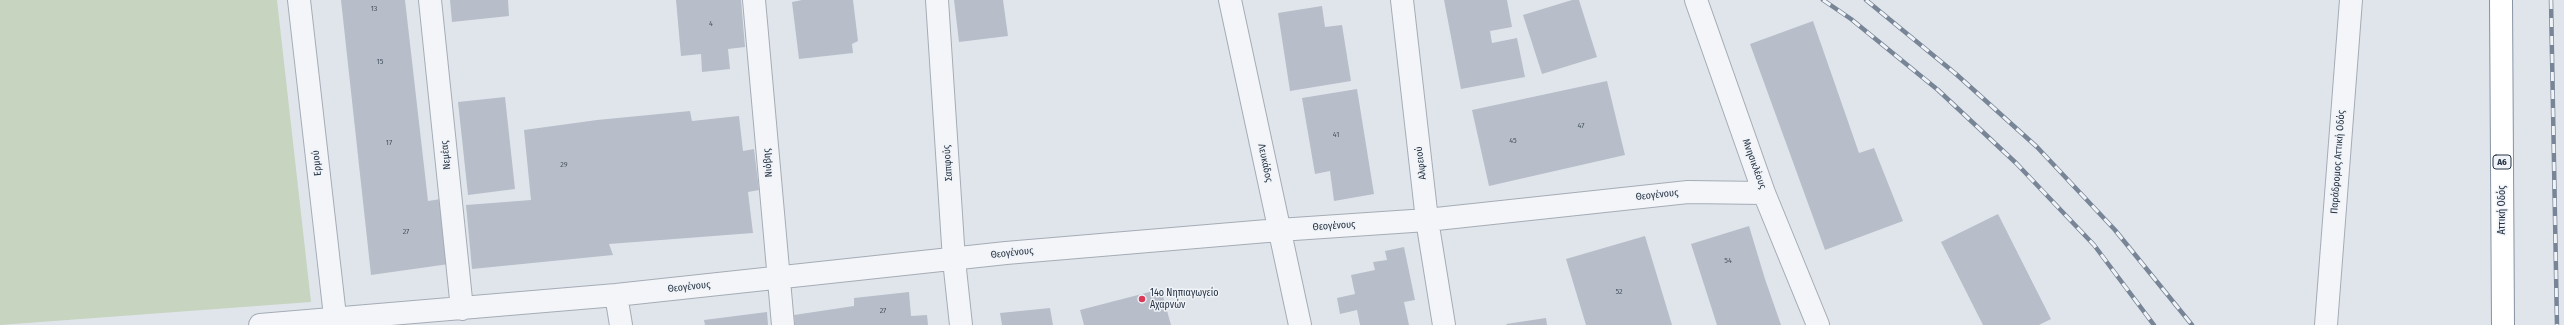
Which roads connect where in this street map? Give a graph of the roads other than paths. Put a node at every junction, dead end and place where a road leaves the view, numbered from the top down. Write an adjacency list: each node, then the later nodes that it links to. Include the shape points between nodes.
1 (300, 0): 17 (street, Ερμού)
2 (430, 0): 16 (street, Νεμέας)
3 (754, 0): 14 (street, Νιόβης)
4 (937, 0): 13 (street, Σαπφούς)
5 (1230, 0): 12 (street, Λευκάδος)
6 (1402, 0): 11 (street, Αλφειού)
7 (1696, 0): 10 (street, Μνησικλέους)
8 (2351, 0): 25 (street, Παράδρομος Αττική Οδός)
9 (2502, 0): 26 (highway, Αττική Οδός / Α6)
10 (1764, 193): 11 (street, Θεογένους, via 1688,192); 24 (street, Μνησικλέους)
11 (1427, 220): 12 (street, Θεογένους); 23 (street, Αλφειού)
12 (1279, 230): 13 (street, Θεογένους); 22 (street, Λευκάδος)
13 (954, 260): 14 (street, Θεογένους); 21 (street, Σαπφούς)
14 (778, 277): 15 (street, Θεογένους); 20 (street, Νιόβης)
15 (616, 295): 16 (street, Θεογένους); 19 (street)
16 (462, 309): 17 (street, Θεογένους)
17 (335, 322): 18 (street, Θεογένους)
18 (260, 325)
19 (621, 325)
20 (783, 325)
21 (961, 325)
22 (1300, 325)
23 (1444, 325)
24 (1818, 325)
25 (2326, 325)
26 (2503, 325)

